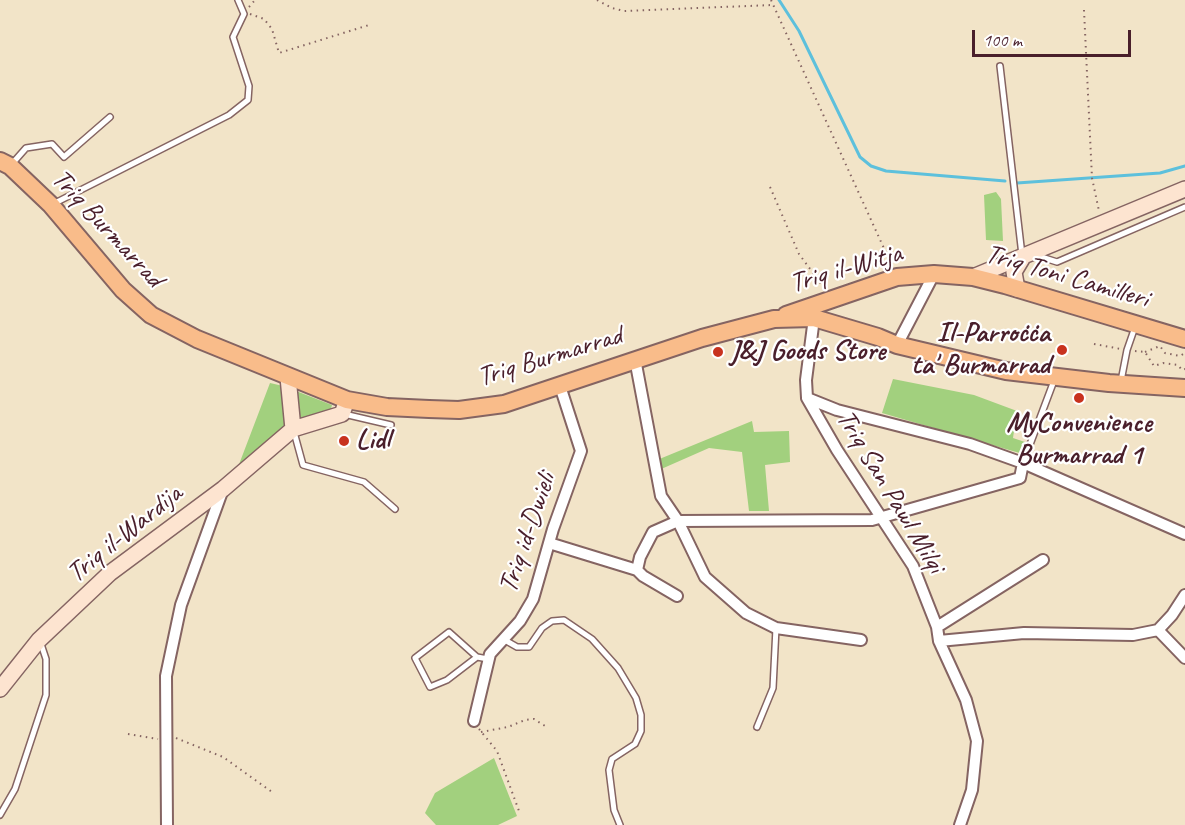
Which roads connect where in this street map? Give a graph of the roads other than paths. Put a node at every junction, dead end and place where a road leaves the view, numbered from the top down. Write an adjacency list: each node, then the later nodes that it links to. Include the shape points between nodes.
1 (238, 0): 6 (lane, via 244,14 233,37 249,86 248,100 229,115)
2 (1000, 66): 8 (lane)
3 (110, 117): 4 (lane, via 64,157 52,144 26,148)
4 (5, 164): 6 (main road, Triq Burmarrad)
5 (1185, 189): 8 (street)
6 (51, 205): 19 (main road, Triq Burmarrad, via 123,290 151,315)
7 (1185, 207): 8 (lane, via 1057,262)
8 (1027, 255): 10 (street); 11 (street, via 1014,272)
9 (934, 274): 10 (main road, Triq Toni Camilleri); 13 (main road, Triq il-Witja, via 897,277); 16 (street)
10 (973, 277): 11 (main road, Triq Toni Camilleri)
11 (1017, 289): 14 (main road, Triq Toni Camilleri)
12 (814, 318): 13 (main road, Triq Burmarrad); 16 (main road, Triq Burmarrad); 23 (street, Triq San Pawl Milqi)
13 (774, 319): 17 (main road, Triq Burmarrad)
14 (1136, 324): 15 (main road, Triq Toni Camilleri); 20 (lane)
15 (1185, 339)
16 (897, 345): 18 (main road, Triq Burmarrad, via 1005,371)
17 (635, 359): 21 (main road, Triq Burmarrad); 33 (street, via 661,496)
18 (1056, 376): 20 (main road, Triq Burmarrad); 29 (lane)
19 (288, 377): 24 (main road, Triq Burmarrad); 28 (street)
20 (1121, 383): 22 (main road, Triq Burmarrad)
21 (560, 386): 24 (main road, Triq Burmarrad, via 504,404 459,410); 35 (street, Triq id-Dwieli, via 581,451)
22 (1185, 387)
23 (807, 399): 25 (street); 27 (street, Triq San Pawl Milqi)
24 (345, 407): 26 (lane); 28 (street, Triq il-Wardija)
25 (832, 408): 27 (street, via 831,416); 29 (street, via 970,444)
26 (392, 425)
27 (822, 425): 32 (street, Triq San Pawl Milqi)
28 (293, 429): 30 (street, Triq il-Wardija); 31 (lane, via 303,465 364,482)
29 (1023, 463): 32 (street, via 1020,478); 34 (street)
30 (223, 489): 44 (street, Triq il-Wardija, via 110,573); 54 (street, via 181,605 166,676)
31 (395, 510)
32 (881, 517): 33 (street); 40 (street, Triq San Pawl Milqi, via 913,566)
33 (678, 521): 37 (street, via 653,532); 41 (street, via 705,577 746,614)
34 (1185, 534)
35 (549, 543): 37 (street); 43 (street, Triq id-Dwieli, via 532,599 523,617)
36 (1043, 560): 40 (street)
37 (637, 570): 39 (street)
38 (1185, 595): 42 (street)
39 (677, 596)
40 (937, 627): 46 (street, Triq San Pawl Milqi)
41 (776, 628): 45 (street); 52 (lane, via 773,688)
42 (1158, 630): 46 (street, via 1133,635 1024,633); 48 (street)
43 (503, 639): 49 (street, Triq id-Dwieli); 55 (lane, via 517,647 529,647 542,628 552,621 564,620 592,639 618,668 641,715 641,731 635,744 612,759 609,770)
44 (39, 640): 50 (street, Triq il-Wardija); 53 (lane, via 46,659 46,696 15,789)
45 (861, 640)
46 (939, 641): 56 (street, Triq San Pawl Milqi, via 966,700 977,741 972,790)
47 (477, 657): 47 (lane, via 449,632 415,657 430,687 447,681); 49 (lane)
48 (1185, 658)
49 (488, 659): 51 (street, Triq id-Dwieli)
50 (0, 689)
51 (474, 721)
52 (757, 727)
53 (0, 815)
54 (167, 825)
55 (620, 825)
56 (960, 825)

